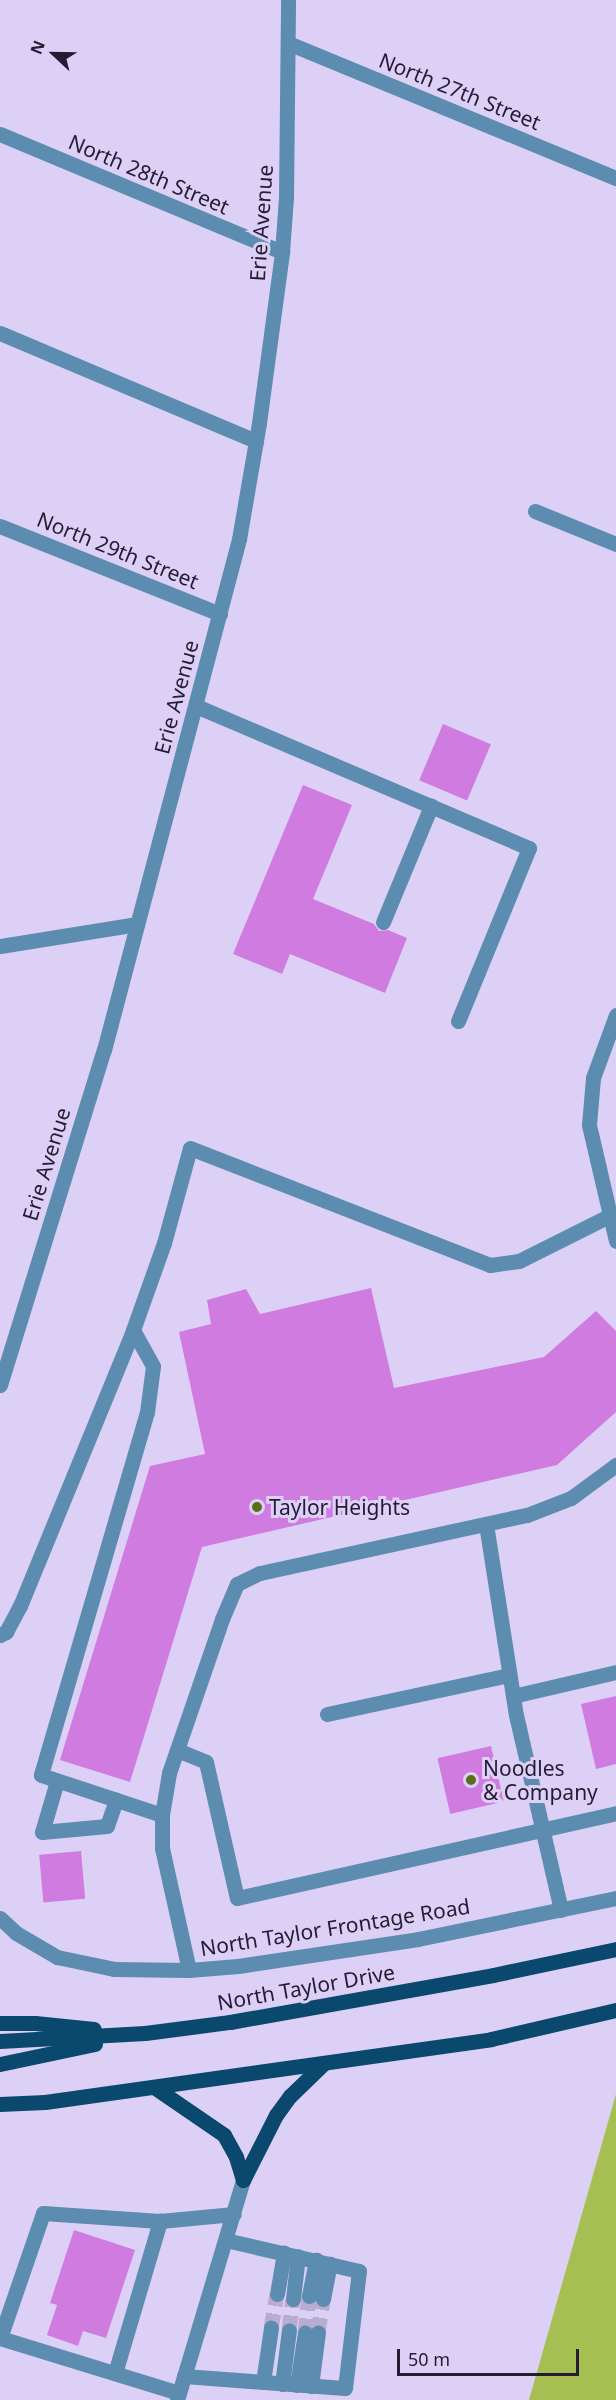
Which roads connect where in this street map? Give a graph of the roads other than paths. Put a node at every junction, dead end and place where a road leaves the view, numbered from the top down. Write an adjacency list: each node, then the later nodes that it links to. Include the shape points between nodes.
1 (288, 0): 2 (street, Erie Avenue)
2 (288, 43): 4 (street, North 27th Street); 5 (street, Erie Avenue)
3 (0, 134): 5 (street, North 28th Street)
4 (616, 178)
5 (282, 252): 7 (street, Erie Avenue)
6 (0, 333): 7 (street)
7 (256, 441): 11 (street, Erie Avenue, via 239,539)
8 (535, 511): 10 (street)
9 (0, 526): 11 (street, North 29th Street)
10 (616, 544)
11 (220, 614): 12 (street, Erie Avenue)
12 (196, 706): 13 (street); 15 (street, Erie Avenue)
13 (430, 806): 14 (street); 18 (street, via 529,848)
14 (383, 922)
15 (137, 924): 16 (street); 22 (street, Erie Avenue, via 104,1050)
16 (0, 946)
17 (616, 1015): 19 (street, via 594,1078 589,1125)
18 (458, 1021)
19 (609, 1216): 20 (street); 21 (street, via 519,1261 490,1265 190,1148 164,1243)
20 (616, 1241)
21 (132, 1330): 25 (street, via 20,1606 6,1632); 31 (street, via 153,1366 147,1412 41,1776)
22 (0, 1382)
23 (616, 1466): 24 (street, via 571,1498 527,1515)
24 (486, 1524): 27 (street); 30 (street, via 260,1573 237,1584)
25 (0, 1635)
26 (616, 1672): 28 (street)
27 (510, 1675): 28 (street); 29 (street)
28 (513, 1696): 35 (street)
29 (327, 1714)
30 (177, 1750): 34 (street, via 166,1783); 35 (street, via 207,1762 237,1898)
31 (57, 1781): 32 (street); 32 (street, via 42,1832 107,1826)
32 (116, 1800): 34 (street)
33 (616, 1813): 35 (street)
34 (162, 1815): 40 (street, via 162,1848)
35 (543, 1829): 37 (street)
36 (616, 1898): 37 (street, North Taylor Frontage Road)
37 (561, 1910): 40 (street, North Taylor Frontage Road, via 418,1939)
38 (0, 1918): 40 (street, North Taylor Frontage Road, via 16,1933 57,1957 114,1969)
39 (616, 1948): 43 (main road, North Taylor Drive, via 493,1975)
40 (189, 1970)
41 (616, 2010): 45 (main road, via 491,2039)
42 (0, 2023): 43 (main road)
43 (145, 2034): 44 (main road, North Taylor Drive); 46 (main road)
44 (0, 2041)
45 (324, 2063): 47 (main road); 49 (main road, via 276,2115)
46 (0, 2064)
47 (154, 2087): 48 (main road); 49 (main road, via 224,2135)
48 (0, 2104)
49 (243, 2180): 50 (street)
50 (234, 2214): 51 (street); 52 (street)
51 (160, 2221): 59 (street, via 42,2213); 60 (street)
52 (226, 2240): 53 (street); 61 (street)
53 (291, 2255): 54 (street); 55 (street); 57 (street)
54 (323, 2262): 56 (street); 63 (street, via 359,2271 345,2388)
55 (277, 2294)
56 (316, 2297)
57 (293, 2299)
58 (271, 2328): 62 (street)
59 (0, 2338): 60 (street)
60 (115, 2373): 64 (street)
61 (184, 2376): 62 (street); 64 (street)
62 (262, 2382): 63 (street)
63 (297, 2385): 63 (street, via 304,2331)
64 (178, 2397)

